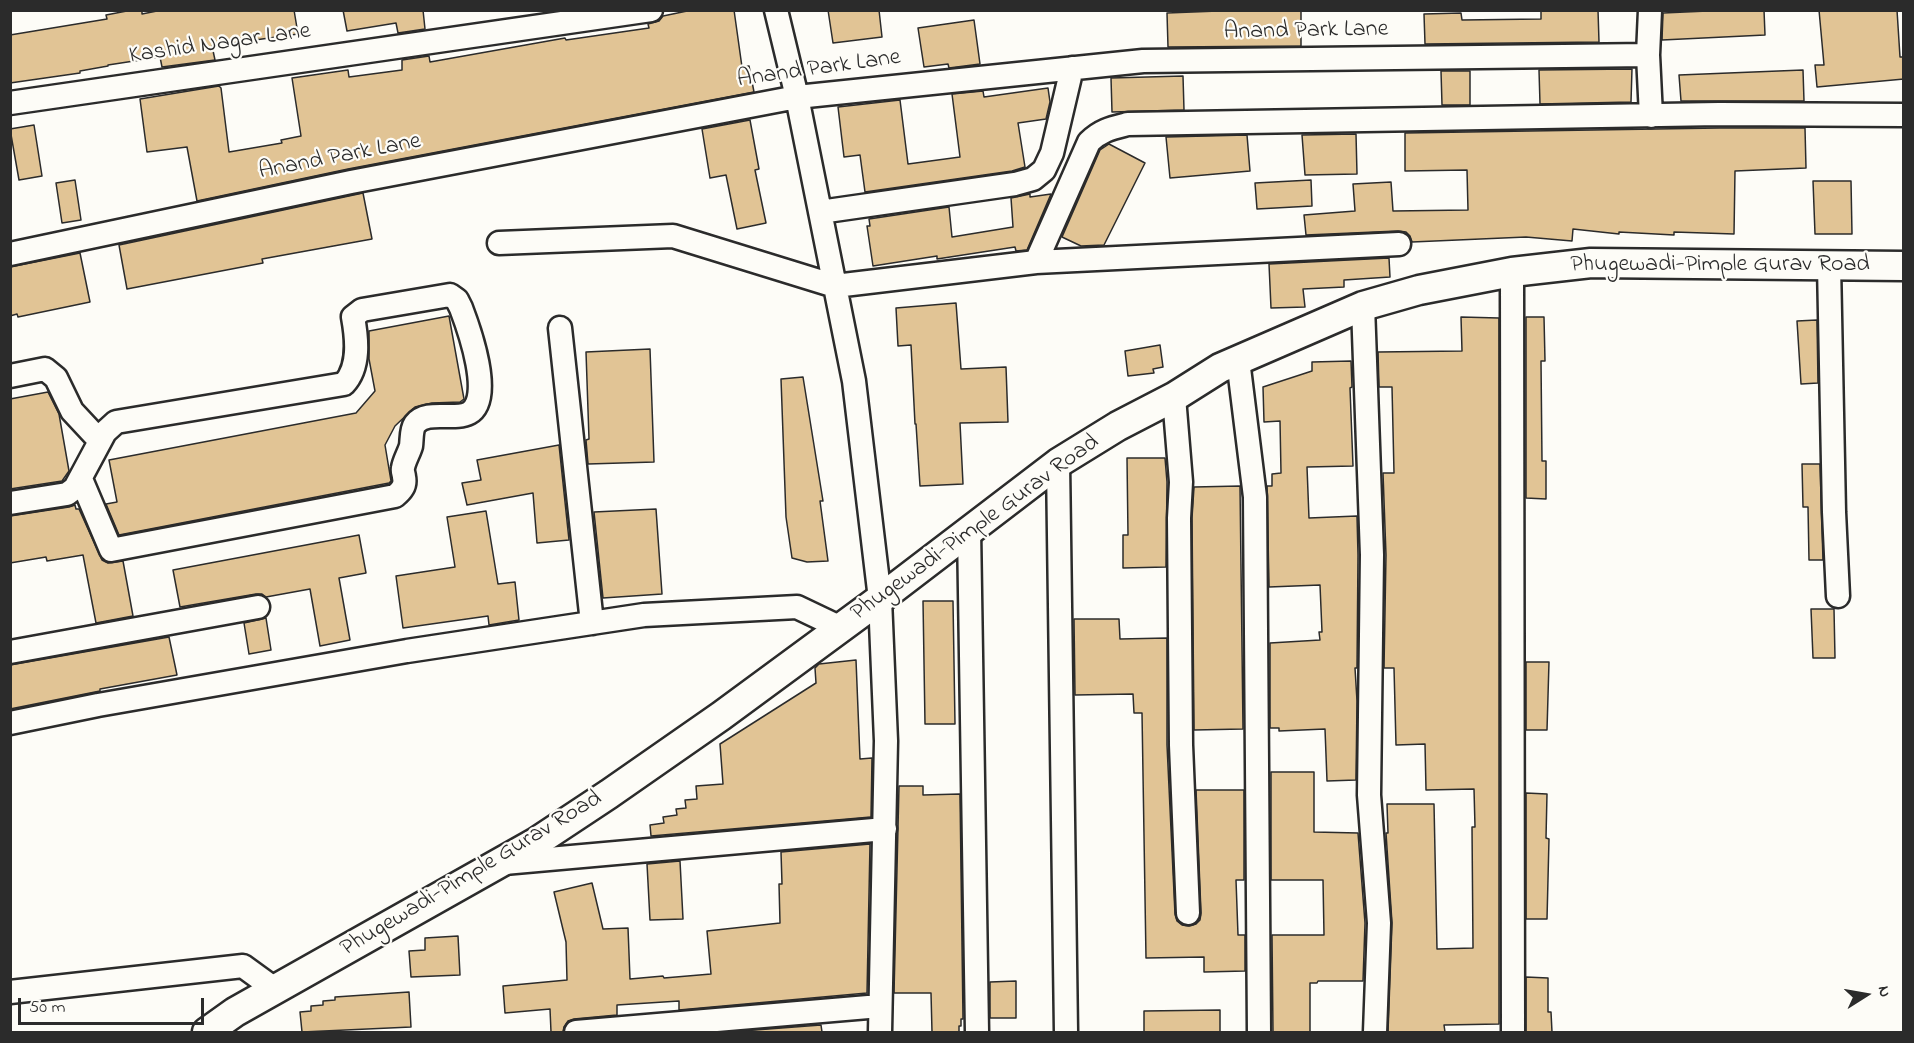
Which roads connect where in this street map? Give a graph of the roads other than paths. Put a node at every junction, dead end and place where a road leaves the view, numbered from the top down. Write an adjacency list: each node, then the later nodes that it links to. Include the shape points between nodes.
1 (651, 10): 7 (street, Kashid Nagar Lane)
2 (776, 10): 6 (street)
3 (1650, 10): 4 (street)
4 (1648, 55): 5 (street, Anand Park Lane, via 1143,61); 9 (street)
5 (1072, 68): 6 (street, Anand Park Lane); 10 (street, via 1052,153 1044,170 1033,179)
6 (797, 97): 10 (street); 13 (street, Anand Park Lane, via 351,182)
7 (10, 103)
8 (1904, 115): 9 (street)
9 (1651, 116): 14 (street, via 1128,124 1108,128 1089,142)
10 (820, 212): 18 (street)
11 (499, 243): 18 (street, via 673,236)
12 (1399, 244): 14 (street)
13 (10, 254)
14 (1036, 262): 18 (street)
15 (1829, 265): 16 (street, Phugewadi-Pimple Gurav Road); 17 (street, Phugewadi-Pimple Gurav Road, via 1591,263); 29 (street)
16 (1904, 266)
17 (1512, 272): 19 (street, Phugewadi-Pimple Gurav Road, via 1419,290); 49 (street)
18 (835, 286): 30 (street, via 854,381)
19 (1363, 306): 21 (street, Phugewadi-Pimple Gurav Road); 48 (street, via 1372,555 1369,795 1379,923)
20 (560, 328): 32 (street)
21 (1238, 360): 23 (street, Phugewadi-Pimple Gurav Road); 47 (street, via 1255,497)
22 (10, 376): 24 (street, via 45,369 56,378 72,411)
23 (1174, 397): 25 (street, Phugewadi-Pimple Gurav Road); 38 (street, via 1181,482 1180,745)
24 (100, 441): 26 (street); 26 (street, via 116,422 344,384 355,366 353,317 362,310 450,295 465,317 481,376 477,402 468,414 429,417 417,422 402,469 405,482 395,496 111,550)
25 (1058, 463): 28 (street, Phugewadi-Pimple Gurav Road); 46 (street)
26 (81, 479): 27 (street, via 67,494)
27 (10, 503)
28 (969, 530): 30 (street, Phugewadi-Pimple Gurav Road); 45 (street)
29 (1838, 596)
30 (880, 599): 33 (street, Phugewadi-Pimple Gurav Road); 36 (street)
31 (258, 607): 34 (street)
32 (592, 623): 33 (street, via 644,615 797,607); 35 (street, via 384,655)
33 (841, 628): 37 (street, Phugewadi-Pimple Gurav Road, via 609,794)
34 (10, 652)
35 (10, 723)
36 (885, 829): 37 (street); 41 (street)
37 (499, 864): 39 (street, Phugewadi-Pimple Gurav Road)
38 (1188, 913)
39 (276, 990): 40 (street, via 243,966); 42 (street, Phugewadi-Pimple Gurav Road)
40 (10, 992)
41 (880, 1006): 43 (street); 44 (street)
42 (207, 1032)
43 (576, 1032)
44 (880, 1032)
45 (977, 1032)
46 (1066, 1032)
47 (1259, 1032)
48 (1375, 1032)
49 (1513, 1032)

